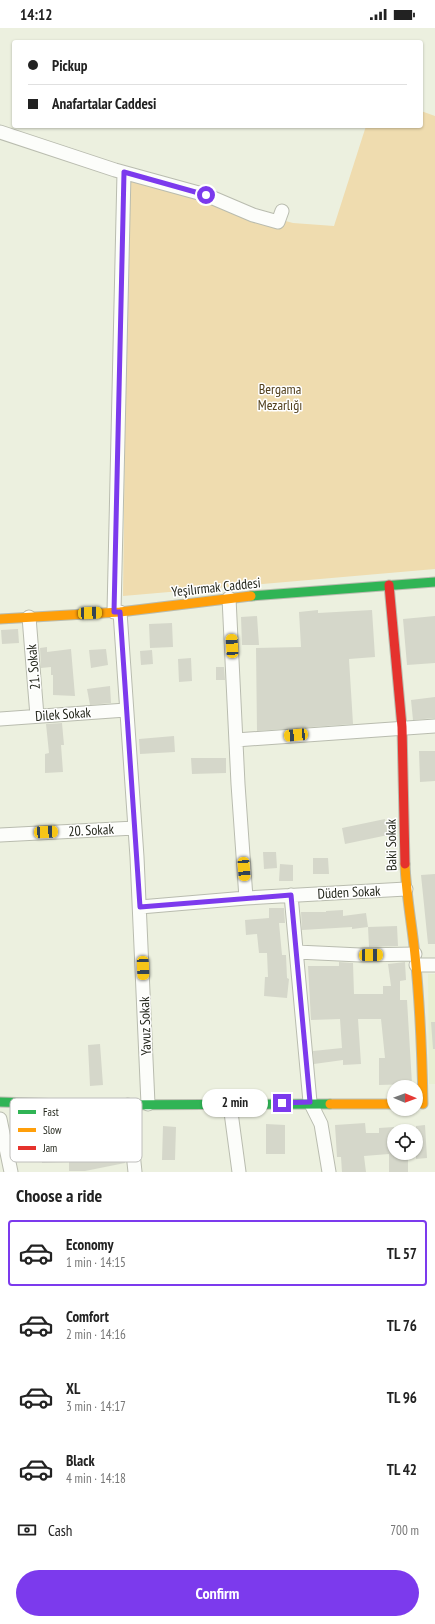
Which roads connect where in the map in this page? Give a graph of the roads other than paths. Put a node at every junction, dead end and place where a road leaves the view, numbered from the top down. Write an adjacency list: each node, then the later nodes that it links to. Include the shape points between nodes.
1 (0, 132): 2 (street)
2 (124, 172): 3 (street, via 206,195 253,215 278,222); 7 (street, Yavuz Sokak)
3 (282, 211)
4 (435, 582): 5 (street, Yeşilırmak Caddesi)
5 (388, 585): 6 (street, Yeşilırmak Caddesi); 14 (street, Baki Sokak)
6 (229, 598): 7 (street, Yeşilırmak Caddesi); 15 (street)
7 (117, 612): 8 (street, Yeşilırmak Caddesi); 10 (street, Yavuz Sokak)
8 (29, 617): 9 (street, Yeşilırmak Caddesi); 11 (street, 21. Sokak)
9 (0, 619)
10 (126, 710): 11 (street, Dilek Sokak); 16 (street, Yavuz Sokak)
11 (37, 716): 12 (street, Dilek Sokak)
12 (0, 719)
13 (435, 726): 14 (street)
14 (402, 727): 15 (street); 18 (street, Baki Sokak)
15 (236, 740): 20 (street)
16 (135, 828): 17 (street, 20. Sokak); 21 (street, Yavuz Sokak)
17 (0, 835)
18 (406, 889): 19 (street, Düden Sokak); 23 (street, Baki Sokak)
19 (291, 895): 20 (street); 22 (street)
20 (246, 898): 21 (street)
21 (140, 907): 30 (street, Yavuz Sokak)
22 (297, 952): 23 (street, via 331,952); 28 (street)
23 (416, 960): 24 (street); 25 (street, Baki Sokak, via 422,1056)
24 (435, 965)
25 (420, 1080)
26 (0, 1102): 27 (street)
27 (10, 1102)
28 (310, 1102): 31 (street); 34 (street); 41 (street, via 321,1124)
29 (142, 1104): 30 (street)
30 (148, 1104): 34 (street)
31 (387, 1104)
32 (423, 1104): 33 (street)
33 (435, 1104)
34 (230, 1105): 40 (street)
35 (0, 1119): 36 (street)
36 (2, 1140): 38 (street)
37 (134, 1162): 39 (street)
38 (11, 1172)
39 (135, 1172)
40 (239, 1172)
41 (329, 1172)

